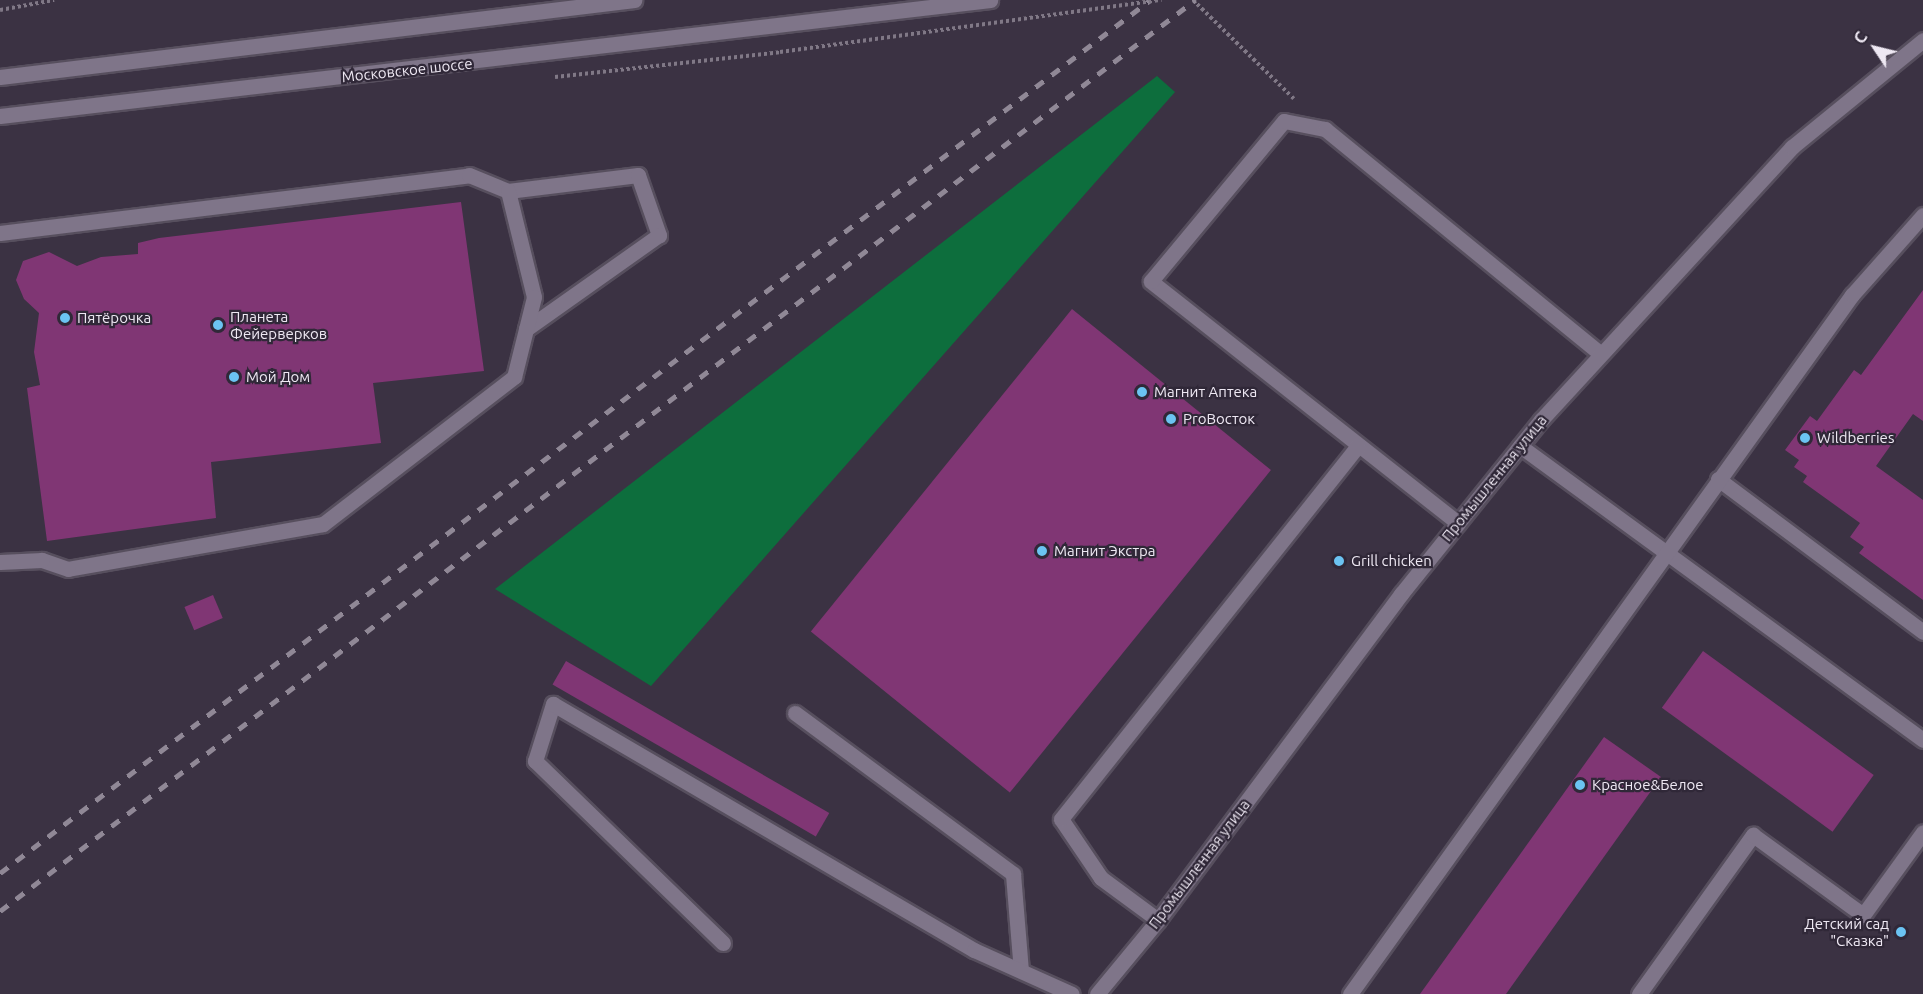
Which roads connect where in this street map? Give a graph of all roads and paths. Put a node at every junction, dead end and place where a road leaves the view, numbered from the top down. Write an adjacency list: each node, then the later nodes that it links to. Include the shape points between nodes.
1 (54, 0): 6 (path)
2 (634, 0): 9 (main road)
3 (990, 0): 10 (main road, Московское шоссе, via 813,24)
4 (1161, 0): 8 (path, bridge)
5 (1193, 0): 11 (path)
6 (0, 10)
7 (1923, 40): 16 (main road, Промышленная улица, via 1792,147)
8 (780, 52)
9 (0, 77)
10 (0, 116)
11 (1325, 129): 16 (main road); 17 (main road, via 1284,121 1151,281)
12 (508, 191): 14 (main road, via 469,175); 15 (main road, via 534,297); 15 (main road, via 638,175 659,235)
13 (1923, 214): 19 (main road, via 1852,295)
14 (0, 233)
15 (526, 329): 22 (main road, via 514,377 323,524 68,569 42,560)
16 (1600, 353): 18 (main road, Промышленная улица)
17 (1358, 446): 20 (main road); 27 (main road, via 1061,819 1101,878)
18 (1520, 446): 20 (main road, Промышленная улица); 21 (main road)
19 (1718, 479): 21 (main road); 23 (main road)
20 (1458, 523): 27 (main road, Промышленная улица)
21 (1665, 552): 25 (main road); 32 (main road)
22 (0, 562)
23 (1923, 632)
24 (795, 713): 29 (main road, via 1013,874)
25 (1923, 740)
26 (1923, 832): 33 (main road, via 1863,915 1753,835)
27 (1158, 920): 31 (main road, Промышленная улица)
28 (723, 943): 29 (main road, via 535,761 553,704 974,950)
29 (1021, 971): 30 (main road)
30 (1072, 994)
31 (1097, 994)
32 (1350, 994)
33 (1639, 994)

